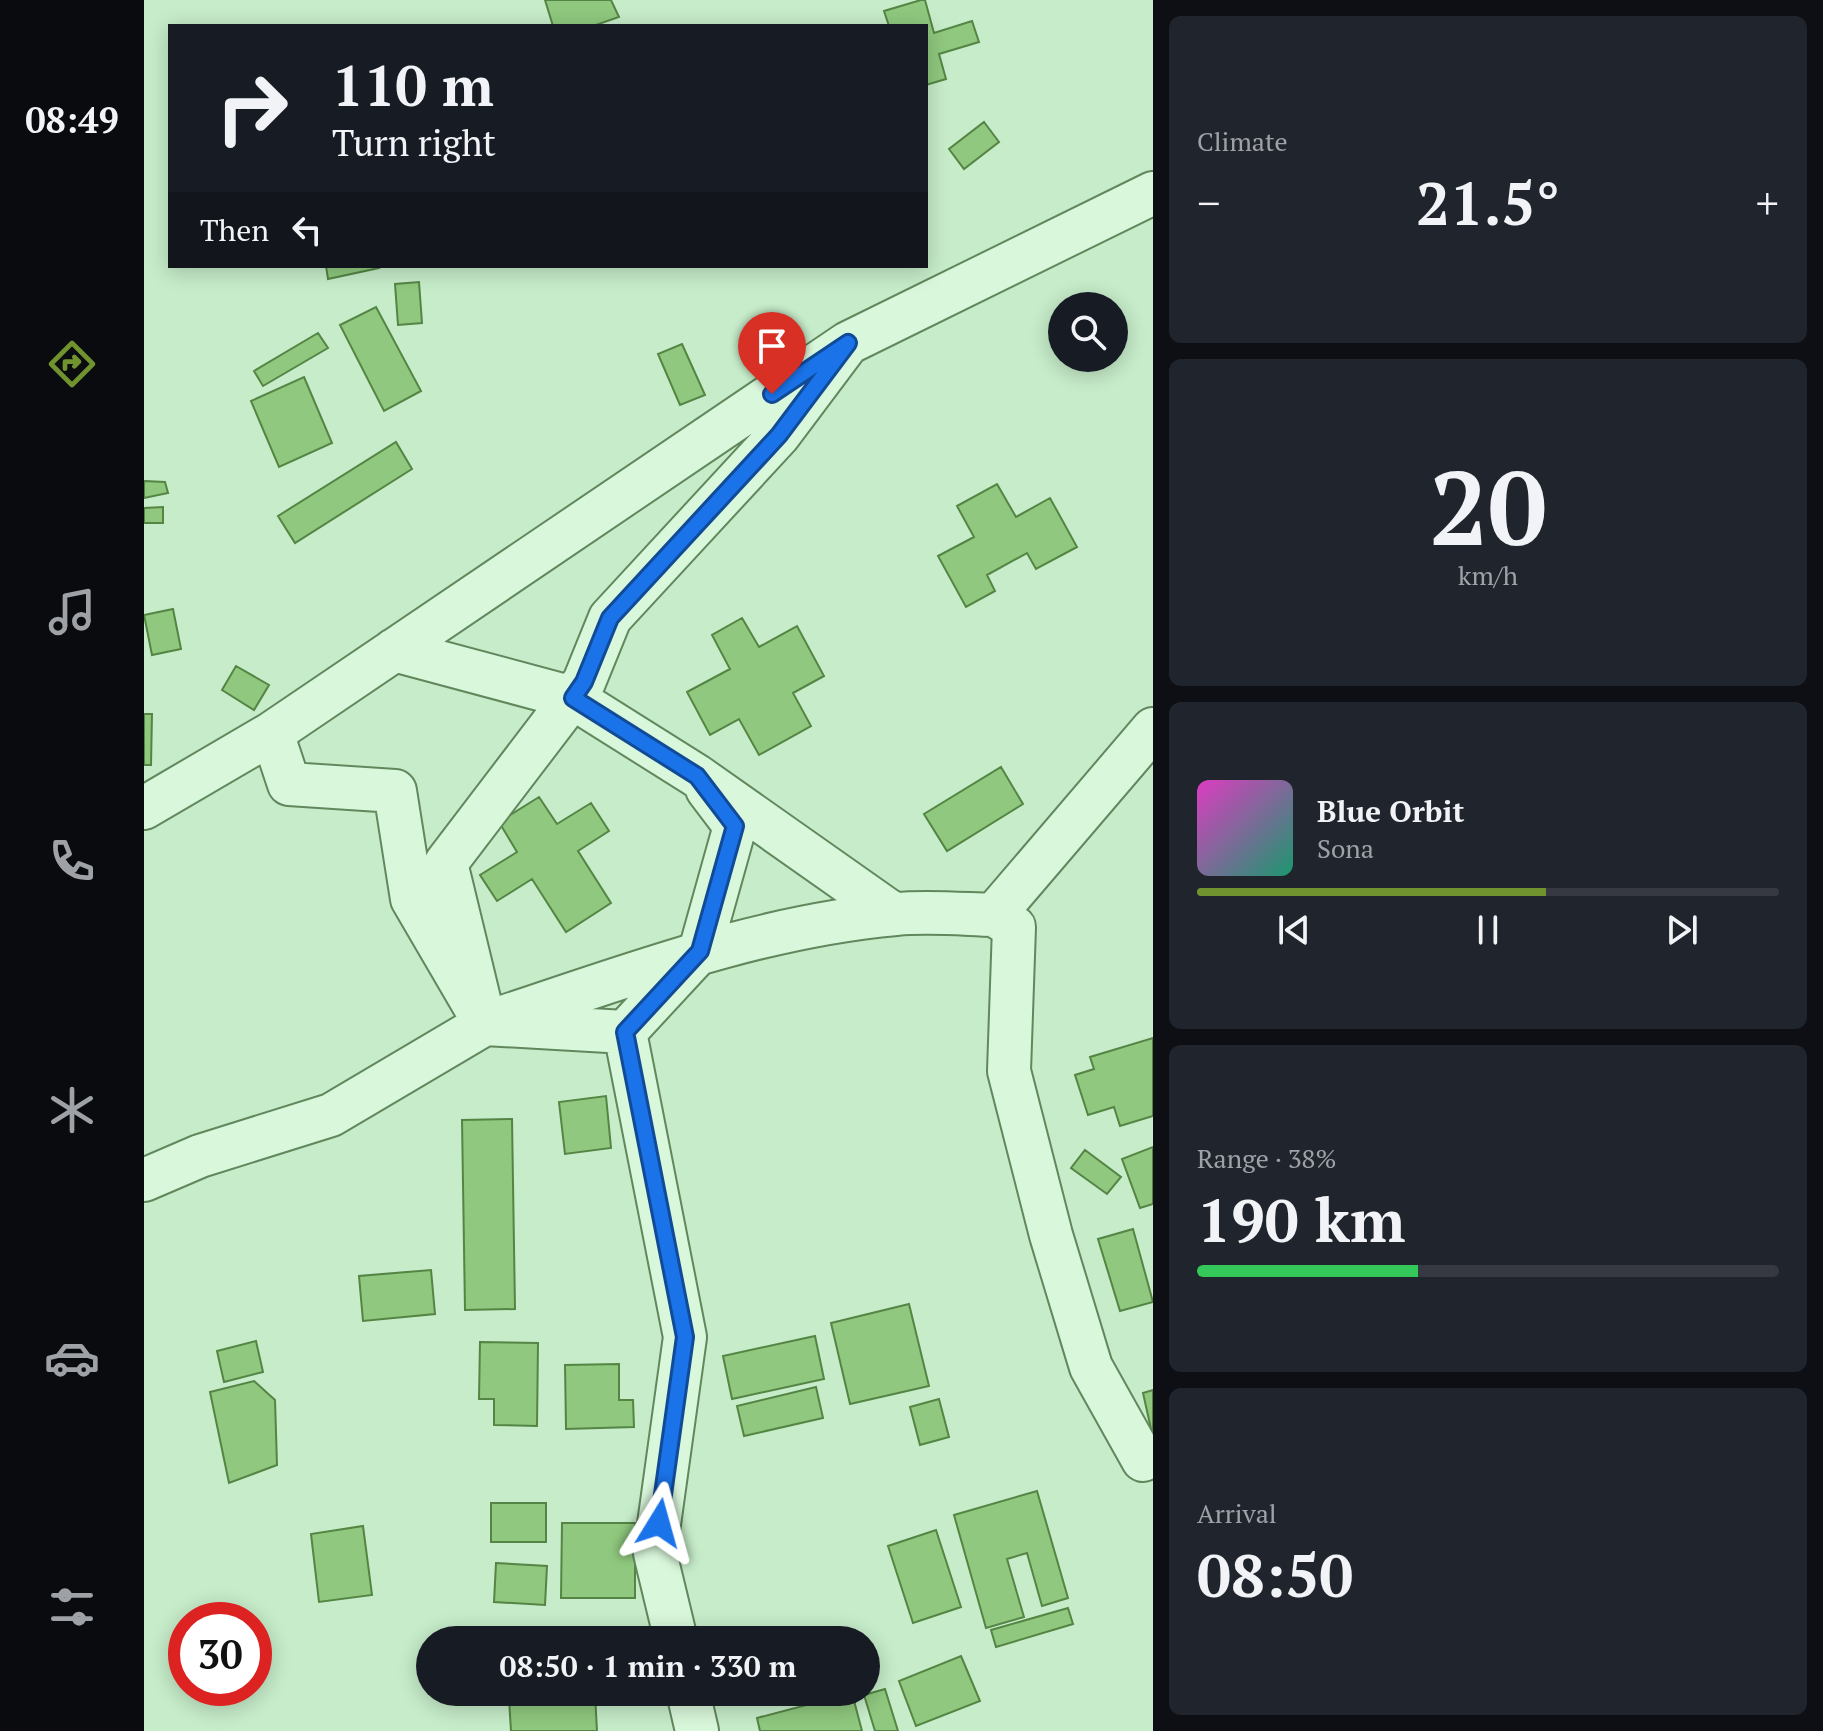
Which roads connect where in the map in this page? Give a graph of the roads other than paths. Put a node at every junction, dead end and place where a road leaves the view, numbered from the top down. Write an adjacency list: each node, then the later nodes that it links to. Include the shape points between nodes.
1 (1153, 193): 2 (street)
2 (848, 343): 3 (street); 4 (street, via 779,435 610,618)
3 (394, 650): 4 (street); 6 (street)
4 (573, 698): 7 (street); 12 (street, via 446,863)
5 (1153, 729): 10 (street)
6 (272, 733): 8 (street); 12 (street, via 289,784 395,791 412,899)
7 (697, 776): 9 (street); 11 (street, via 735,826)
8 (144, 808)
9 (893, 914): 10 (street); 11 (street)
10 (994, 915): 15 (street, via 1014,927 1009,1071 1051,1235 1091,1367)
11 (700, 951): 12 (street); 13 (street)
12 (485, 1024): 13 (street); 14 (street, via 331,1115 200,1156)
13 (625, 1032): 16 (street, via 685,1337 655,1553)
14 (144, 1180)
15 (1150, 1466)
16 (673, 1626)
17 (691, 1706): 18 (street)
18 (697, 1731)

